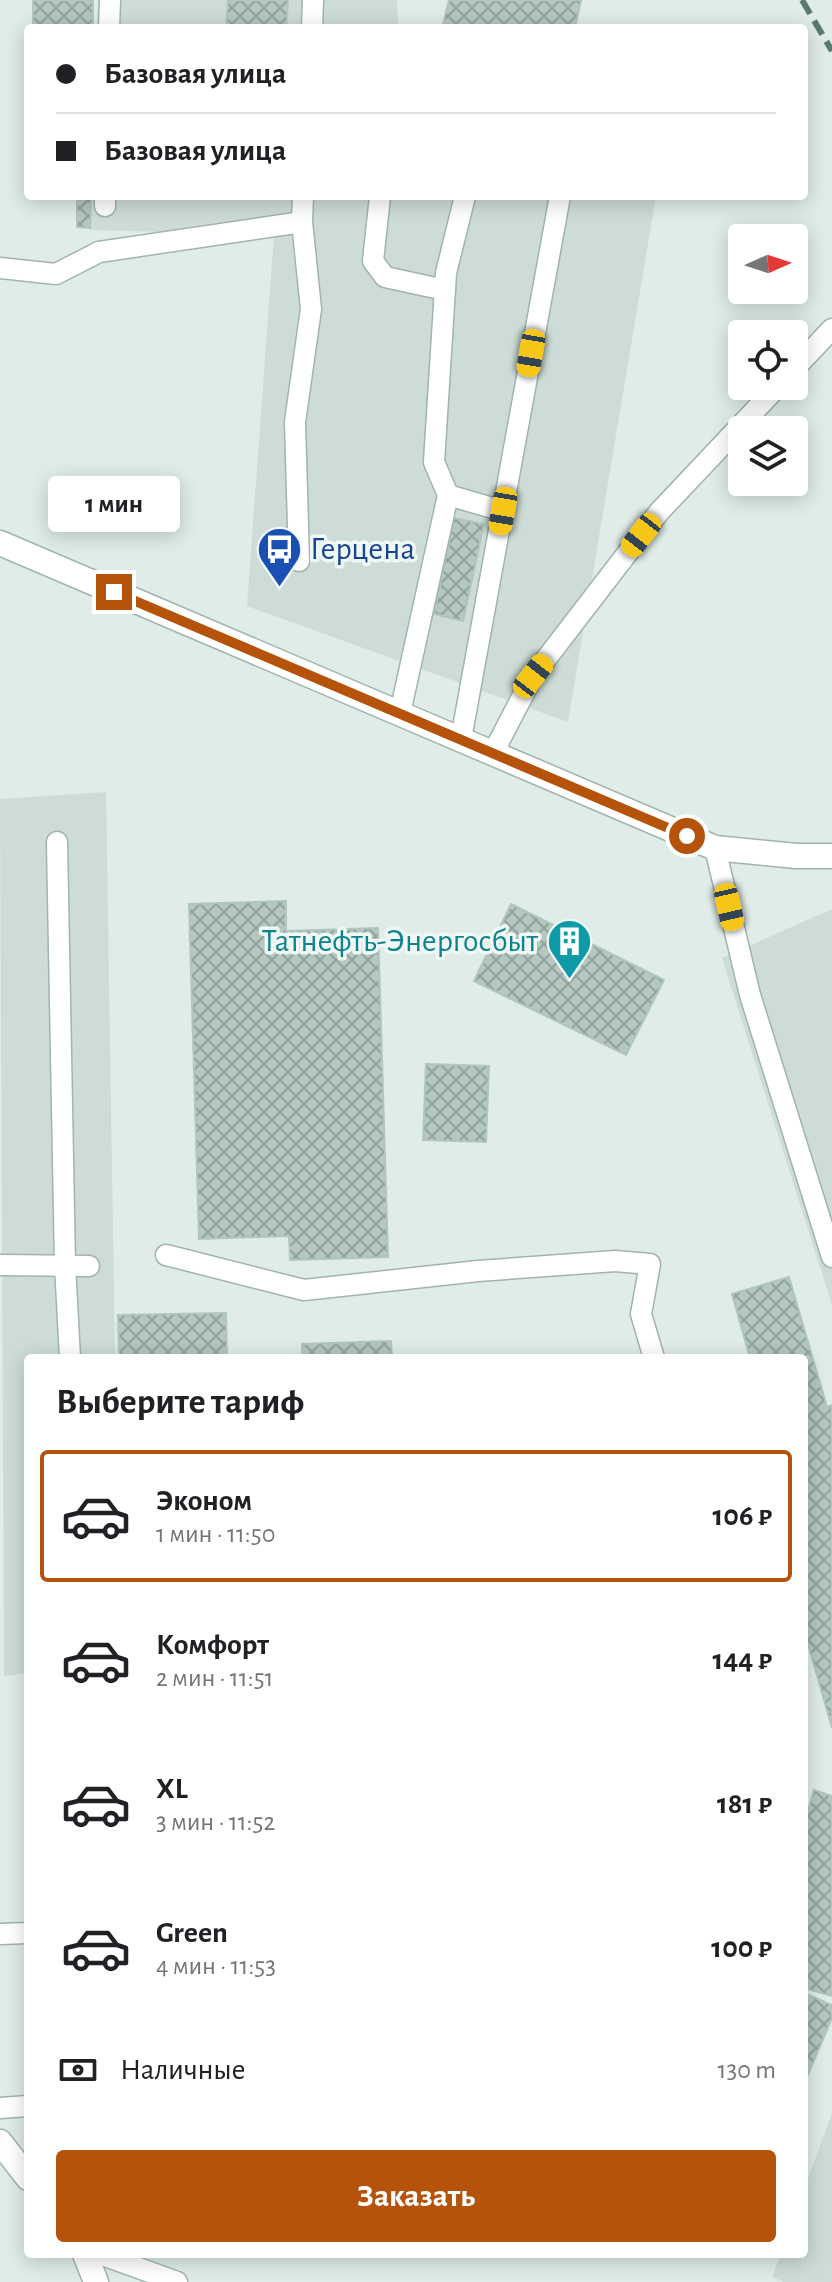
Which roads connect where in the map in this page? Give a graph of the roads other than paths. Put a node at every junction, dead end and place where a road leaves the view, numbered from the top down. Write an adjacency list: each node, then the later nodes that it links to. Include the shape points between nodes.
1 (110, 0): 3 (lane)
2 (313, 0): 4 (lane)
3 (109, 24)
4 (312, 24)
5 (303, 200): 9 (lane)
6 (380, 200): 11 (lane, via 373,261 385,277)
7 (464, 200): 11 (lane)
8 (559, 200): 16 (lane)
9 (302, 222): 10 (lane, via 99,252 56,274); 18 (lane, via 311,309 295,422)
10 (0, 268)
11 (445, 290): 15 (lane, via 434,462)
12 (832, 329): 13 (lane)
13 (808, 354)
14 (765, 400): 21 (lane, via 659,512 533,676)
15 (448, 495): 16 (lane); 19 (lane)
16 (503, 511): 20 (lane)
17 (0, 543): 19 (street)
18 (299, 561)
19 (400, 713): 20 (street)
20 (461, 739): 21 (street)
21 (493, 753): 23 (street)
22 (57, 842): 28 (lane)
23 (715, 848): 24 (street); 26 (lane, via 750,995)
24 (832, 856)
25 (166, 1255): 31 (lane, via 304,1290 478,1271 615,1261 650,1264 641,1314)
26 (832, 1257)
27 (0, 1265): 28 (lane)
28 (65, 1265): 29 (lane); 30 (lane)
29 (89, 1266)
30 (70, 1354)
31 (653, 1354)
32 (24, 1933): 33 (lane)
33 (0, 1934)
34 (24, 2106): 35 (lane)
35 (0, 2108)
36 (0, 2142): 37 (street)
37 (24, 2173)
38 (87, 2258): 40 (street)
39 (111, 2258): 41 (lane)
40 (96, 2282)
41 (177, 2282)

